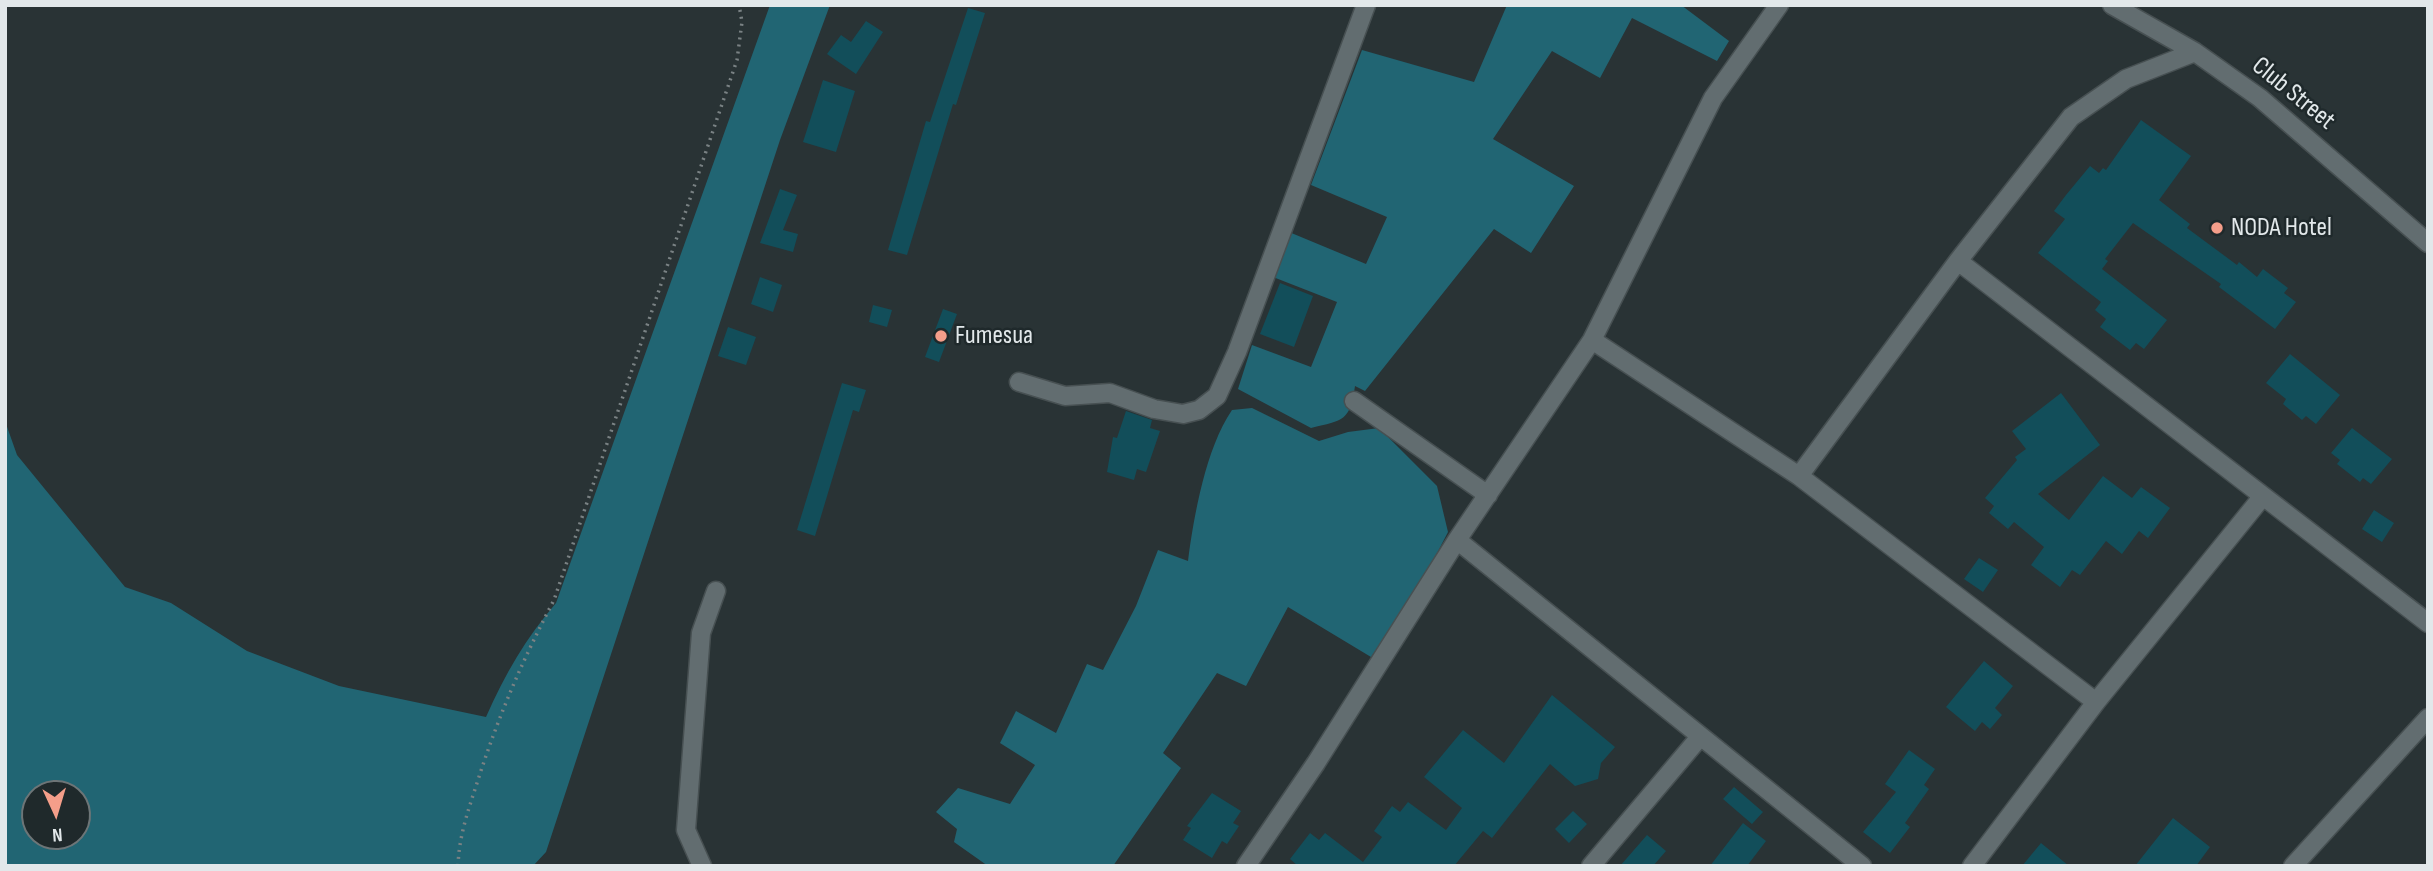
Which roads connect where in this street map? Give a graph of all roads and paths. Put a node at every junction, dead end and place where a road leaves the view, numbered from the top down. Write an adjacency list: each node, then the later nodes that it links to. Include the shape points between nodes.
1 (739, 5): 20 (path, via 742,22 737,60 554,600 518,668 491,741 458,841)
2 (1366, 5): 9 (street, via 1217,396 1199,410 1183,414 1110,393 1065,396)
3 (1779, 5): 8 (street, via 1713,98)
4 (2112, 5): 5 (street, Club Street)
5 (2195, 52): 6 (street, Club Street, via 2260,98); 7 (street, via 2126,79 2071,117)
6 (2428, 243)
7 (1958, 261): 11 (street); 13 (street)
8 (1592, 340): 11 (street); 12 (street)
9 (1019, 382)
10 (1354, 401): 12 (street)
11 (1799, 476): 17 (street)
12 (1488, 495): 14 (street)
13 (2263, 496): 16 (street); 17 (street)
14 (1457, 540): 19 (street); 22 (street)
15 (716, 591): 21 (street, via 701,633 686,830)
16 (2428, 623)
17 (2096, 702): 25 (street)
18 (2428, 718): 26 (street)
19 (1699, 738): 23 (street); 24 (street)
20 (458, 866)
21 (702, 866)
22 (1246, 866)
23 (1591, 866)
24 (1861, 866)
25 (1972, 866)
26 (2293, 866)

